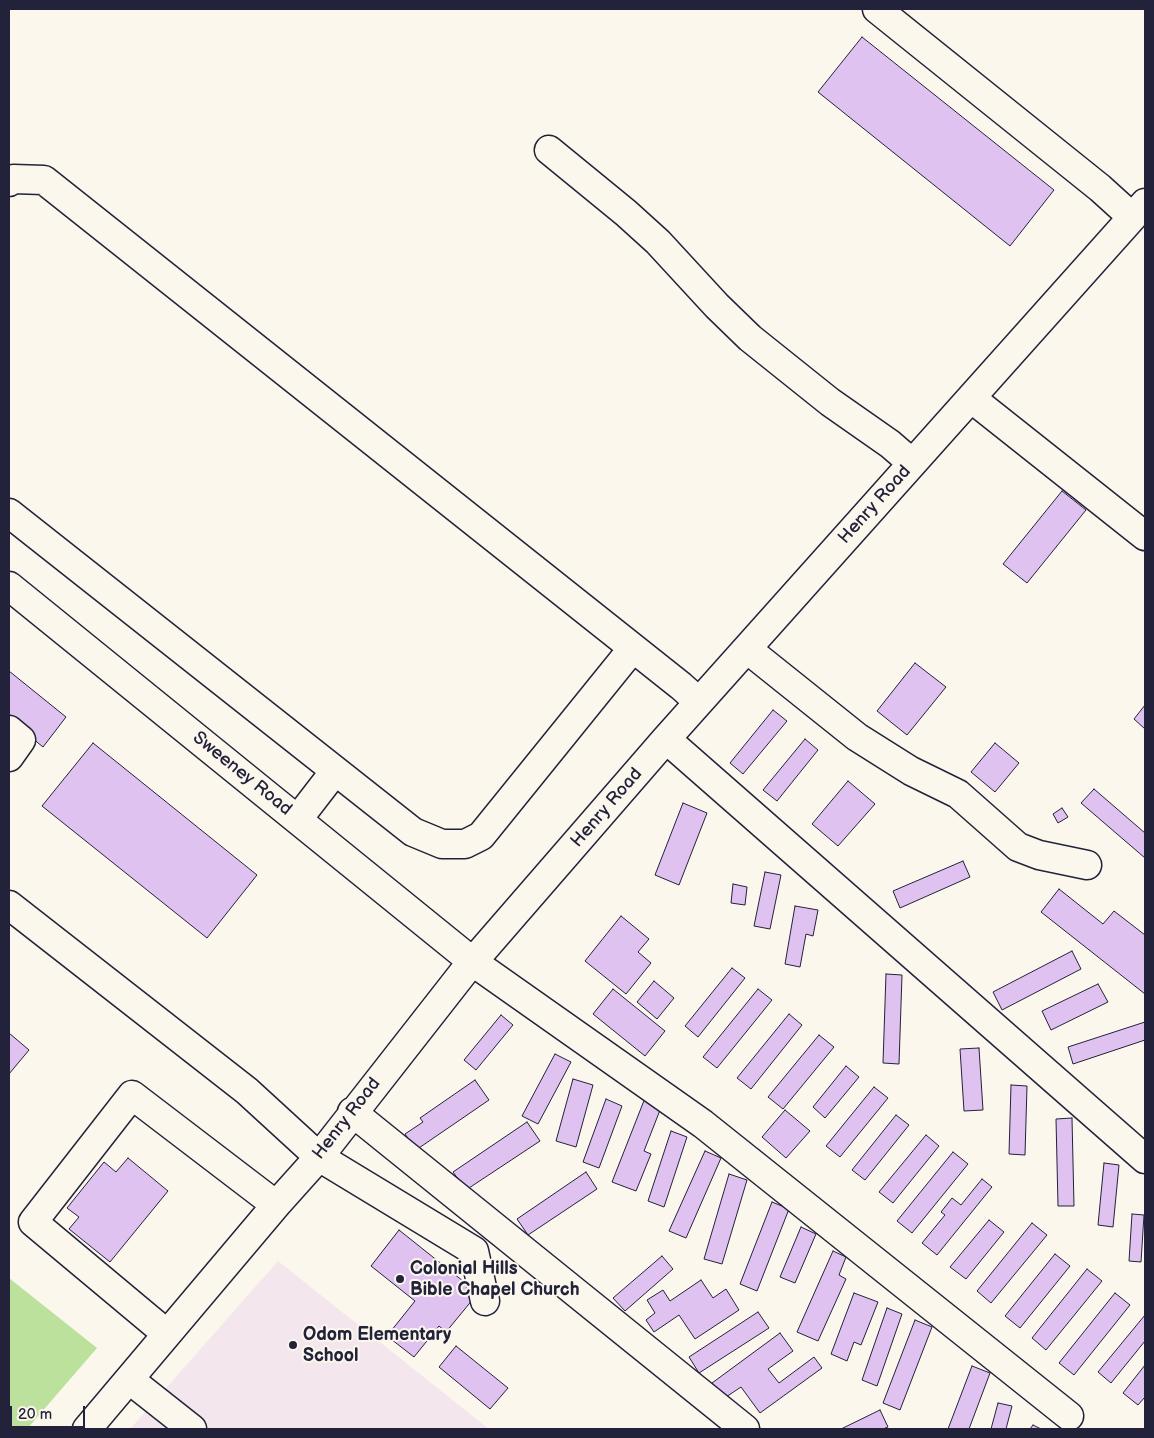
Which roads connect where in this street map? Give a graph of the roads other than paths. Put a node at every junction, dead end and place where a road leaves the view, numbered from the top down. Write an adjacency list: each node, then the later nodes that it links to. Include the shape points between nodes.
1 (876, 9): 4 (street, via 1100,188)
2 (549, 150): 6 (street, via 626,212 750,338)
3 (9, 182): 10 (street, via 13,179 44,180)
4 (1139, 210): 5 (street, Henry Road)
5 (971, 398): 6 (street, Henry Road); 8 (street)
6 (912, 463): 11 (street, Henry Road)
7 (9, 513): 16 (street)
8 (1145, 536)
9 (9, 586): 17 (street, Sweeney Road)
10 (633, 648): 12 (street); 16 (street, via 481,836 465,844 442,844 413,832)
11 (747, 649): 12 (street, Henry Road); 18 (street, via 857,736 911,771 958,794 1018,848)
12 (699, 702): 14 (street, Henry Road)
13 (9, 730): 15 (street, via 21,740)
14 (666, 739): 20 (street, Henry Road); 23 (street)
15 (9, 757)
16 (335, 771): 17 (street)
17 (298, 819): 20 (street, Sweeney Road)
18 (1087, 865)
19 (9, 905): 22 (street, via 247,1091)
20 (473, 962): 21 (street, Henry Road); 28 (street, Sweeney Road, via 703,1124)
21 (352, 1112): 22 (street, Henry Road); 31 (street)
22 (319, 1156): 24 (street, Henry Road); 25 (street, via 474,1251)
23 (1145, 1159)
24 (276, 1205): 26 (street, Henry Road); 26 (street, via 132,1095 33,1222)
25 (485, 1301)
26 (167, 1334): 27 (street, Henry Road)
27 (130, 1380): 29 (street, Henry Road); 30 (street)
28 (1069, 1416)
29 (96, 1426)
30 (192, 1429)
31 (745, 1429)

